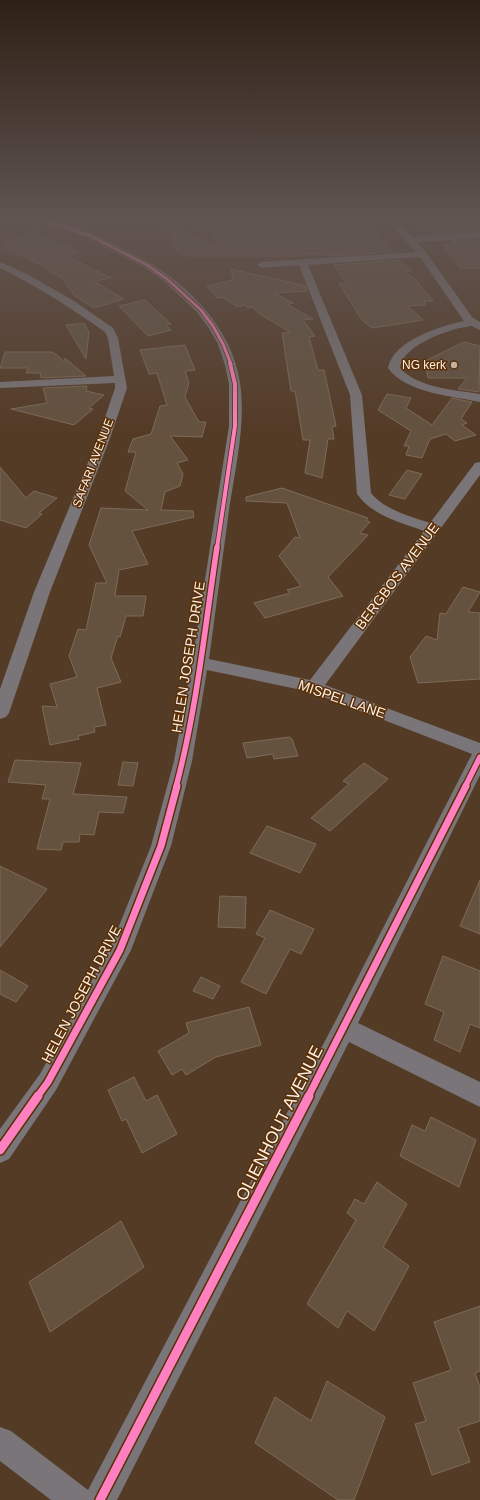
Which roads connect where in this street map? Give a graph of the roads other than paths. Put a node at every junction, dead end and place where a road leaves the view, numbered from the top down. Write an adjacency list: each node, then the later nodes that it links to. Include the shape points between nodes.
1 (51, 292): 6 (street, SAFARI AVENUE, via 109,330 113,338)
2 (181, 292): 11 (street, HELEN JOSEPH DRIVE, via 201,310 213,326 231,365 235,384 235,426)
3 (314, 292): 10 (street, via 356,396 364,494 367,500 376,507)
4 (450, 292): 5 (street, via 465,315)
5 (476, 325): 8 (street, via 444,329 426,336 401,354 394,363 394,368 402,376 418,383)
6 (120, 379): 7 (street); 13 (street, SAFARI AVENUE, via 120,388 103,441 42,592)
7 (0, 385)
8 (480, 398)
9 (480, 467): 10 (street, BERGBOS AVENUE)
10 (433, 529): 12 (street, BERGBOS AVENUE)
11 (200, 663): 12 (street, MISPEL LANE); 18 (street, HELEN JOSEPH DRIVE, via 183,761 161,846 120,950 48,1082)
12 (314, 687): 14 (street, MISPEL LANE)
13 (0, 713)
14 (480, 750)
15 (480, 757): 16 (street, OLIENHOUT AVENUE)
16 (344, 1028): 17 (street); 21 (street, OLIENHOUT AVENUE)
17 (480, 1095)
18 (0, 1150)
19 (0, 1442): 20 (street)
20 (77, 1500)
21 (100, 1500)

